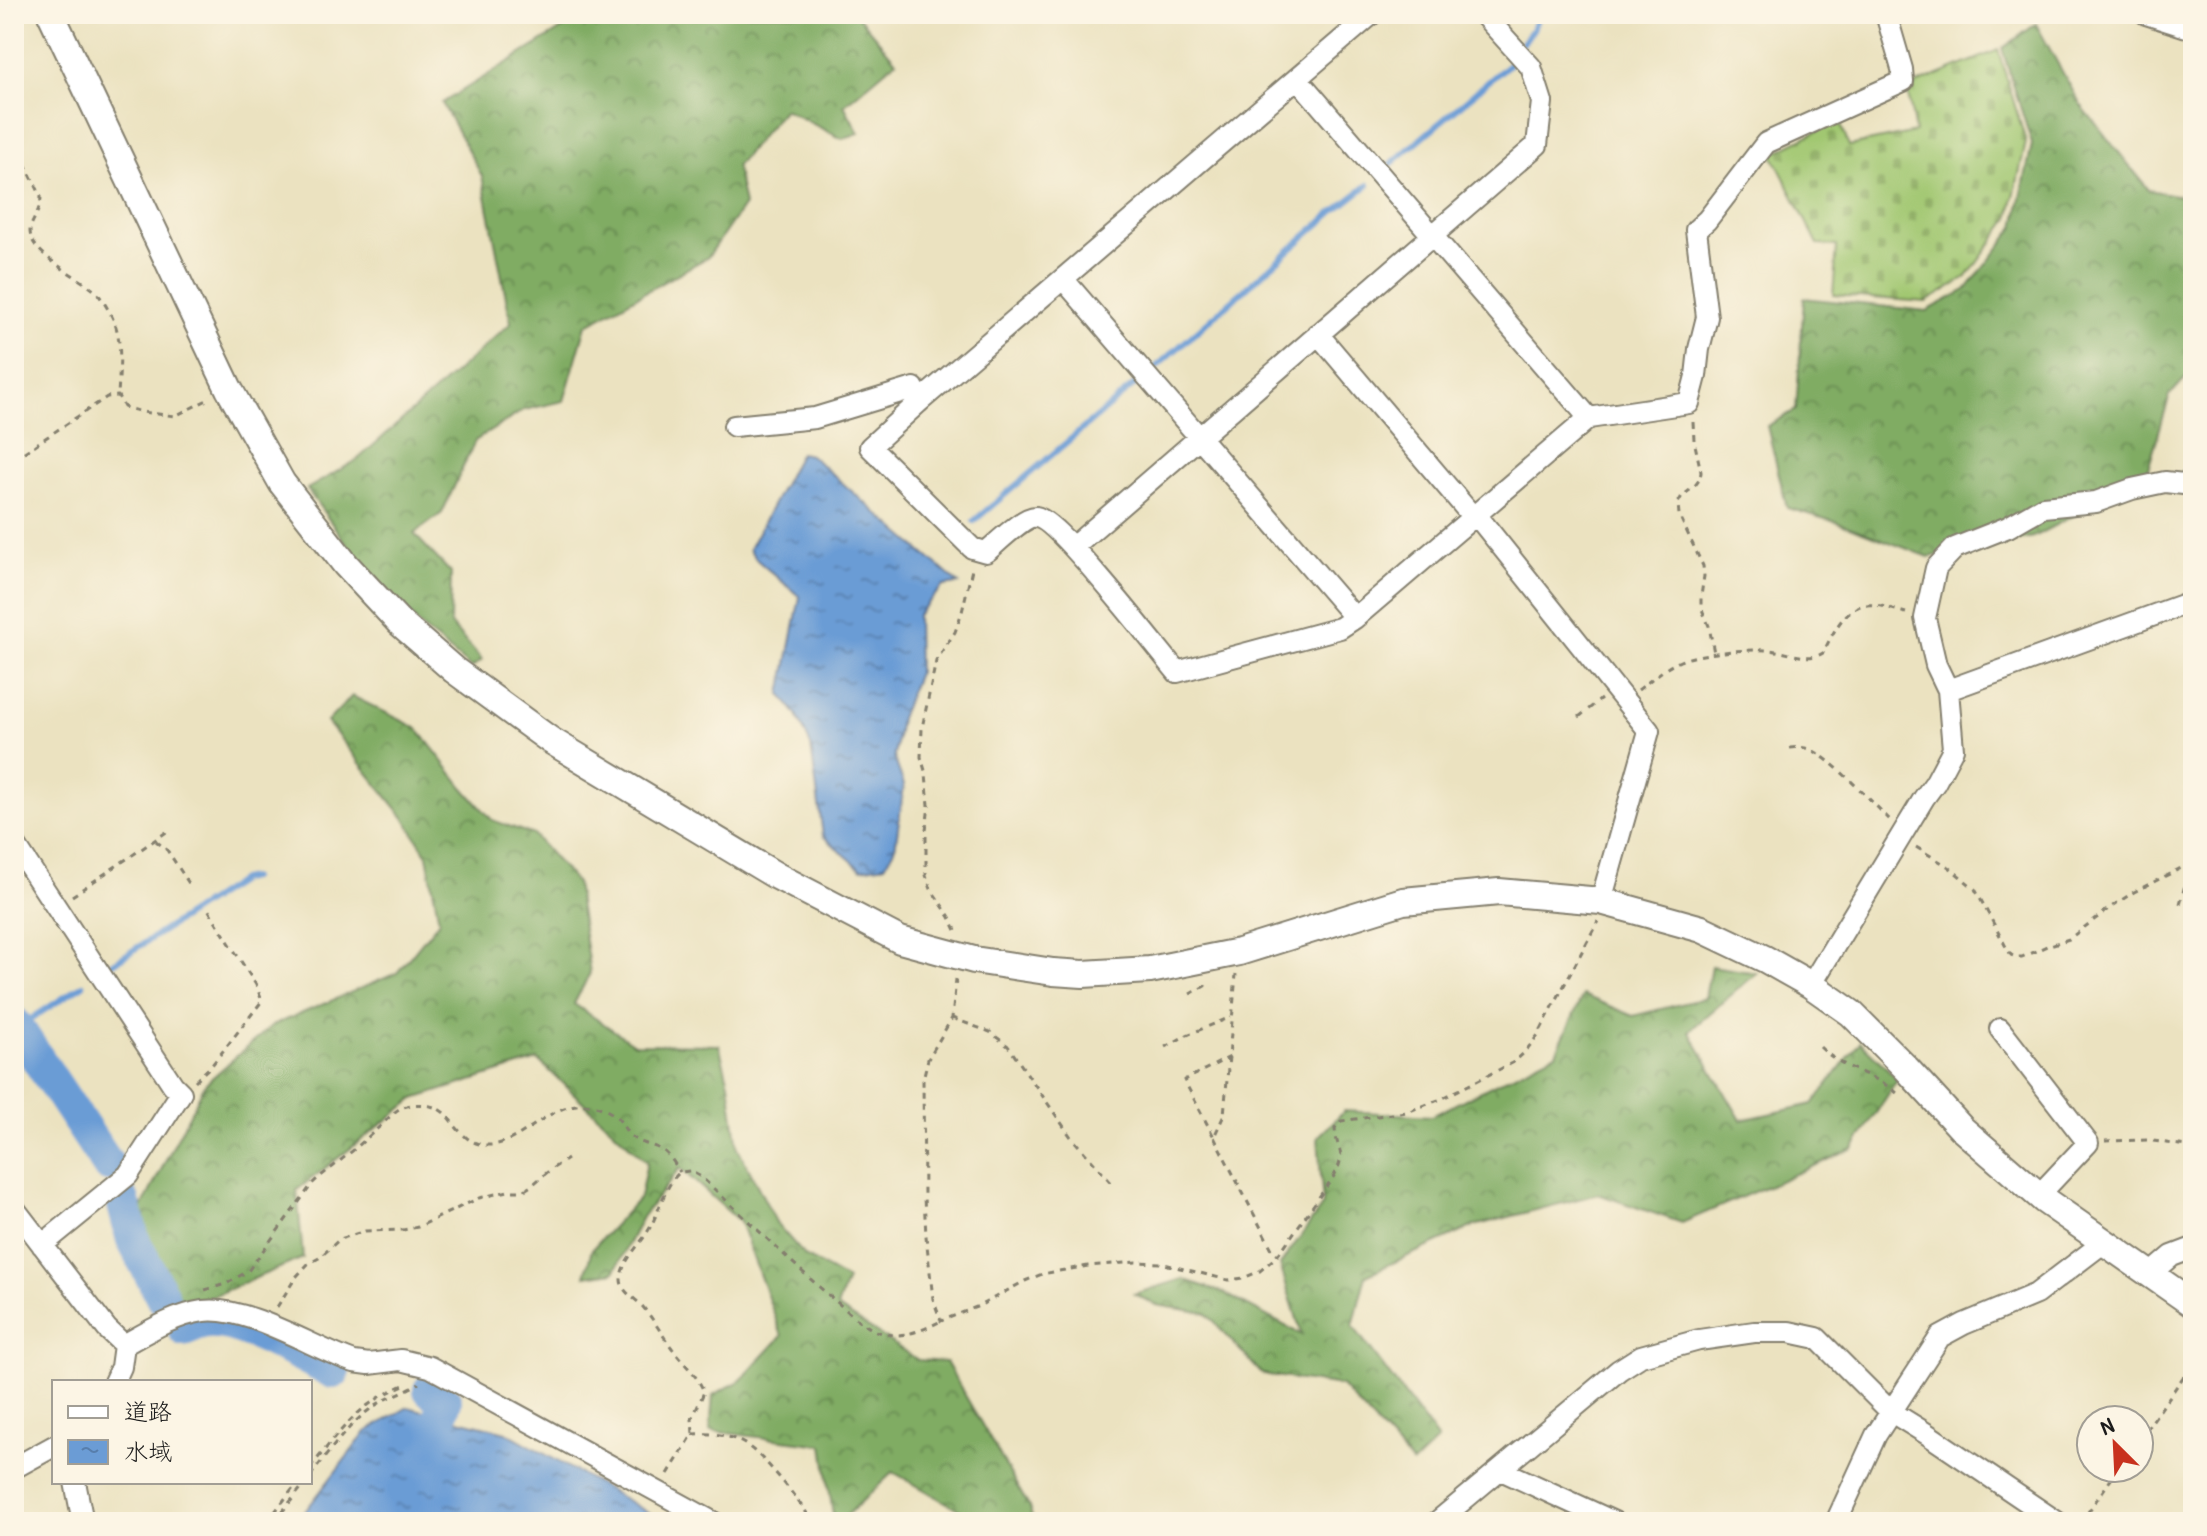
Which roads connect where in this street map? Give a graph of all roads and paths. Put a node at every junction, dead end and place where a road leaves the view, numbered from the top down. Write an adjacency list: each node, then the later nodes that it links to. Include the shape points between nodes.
1 (51, 14): 12 (street)
2 (1372, 14): 7 (street)
3 (1483, 14): 9 (street, via 1531,67 1542,102 1537,145)
4 (1886, 14): 15 (street, via 1903,81 1766,143 1696,230 1707,317)
5 (2146, 14): 6 (street)
6 (2193, 29)
7 (1297, 78): 9 (street); 10 (street)
8 (14, 142): 13 (path, via 41,196 31,236 54,263 97,293 114,321 119,337)
9 (1432, 234): 11 (street); 16 (street)
10 (1064, 280): 14 (street); 18 (street)
11 (1318, 334): 18 (street); 21 (street)
12 (229, 389): 13 (path, via 175,416 124,407); 43 (street, via 282,483 346,565 454,670 550,740 775,875 900,940)
13 (118, 396): 19 (path, via 107,397)
14 (919, 402): 17 (street, via 914,388 815,418); 23 (street, via 870,447)
15 (1689, 403): 16 (street); 27 (path, via 1701,472 1678,503 1679,515 1703,566 1701,607)
16 (1589, 418): 21 (street)
17 (734, 426)
18 (1200, 437): 22 (street); 25 (street)
19 (14, 459)
20 (2193, 485): 26 (street, via 2165,482 2096,502 2043,507 1955,548 1936,568)
21 (1473, 517): 25 (street); 29 (street)
22 (1073, 547): 23 (street, via 1035,516 986,552); 25 (street, via 1177,672 1340,628)
23 (977, 549): 43 (path, via 955,632 936,661 922,728 929,805 926,875 957,933)
24 (2193, 601): 28 (street)
25 (1355, 618)
26 (1925, 618): 27 (path, via 1863,605 1843,619 1817,656 1771,650); 28 (street)
27 (1714, 654): 29 (path, via 1675,663)
28 (1948, 690): 33 (street, via 1953,749)
29 (1619, 694): 30 (path); 39 (street, via 1649,731)
30 (1579, 717)
31 (1790, 748): 33 (path, via 1815,751)
32 (168, 831): 34 (path)
33 (1902, 833): 36 (path, via 1975,889 2016,957 2069,939 2134,892); 45 (street)
34 (155, 840): 38 (path); 41 (path)
35 (14, 843): 41 (street)
36 (2193, 862)
37 (2193, 869): 40 (path)
38 (192, 888)
39 (1603, 902): 43 (street, via 1499,892 1403,901 1239,952 1150,970 1053,972); 45 (street, via 1702,929); 65 (path, via 1538,1035 1514,1062 1407,1112 1341,1121 1335,1128 1341,1162)
40 (2180, 904)
41 (56, 907): 52 (street)
42 (208, 909): 52 (path, via 262,1001 212,1065)
43 (958, 955): 47 (path)
44 (1236, 974): 46 (path)
45 (1811, 985): 60 (street, via 1851,1013 1961,1128)
46 (1233, 1017): 49 (path); 51 (path)
47 (952, 1018): 59 (path, via 990,1032 1008,1046 1071,1137); 69 (path, via 928,1059 923,1079 926,1236 933,1299)
48 (2000, 1029): 55 (street)
49 (1165, 1047)
50 (1820, 1047): 53 (path)
51 (1230, 1057): 54 (path, via 1224,1115); 54 (path, via 1184,1080)
52 (181, 1093): 63 (street, via 128,1175)
53 (1902, 1098)
54 (1214, 1137): 65 (path)
55 (2088, 1143): 56 (path, via 2147,1140); 60 (street)
56 (2193, 1147)
57 (567, 1159): 70 (path, via 523,1191 479,1198 418,1227 365,1231 340,1239 296,1277)
58 (680, 1172): 68 (path, via 664,1151 635,1140 619,1119 597,1107 565,1108 500,1144 481,1145 464,1136 441,1111 406,1106 313,1183 248,1271 183,1300); 69 (path, via 701,1177 781,1254 874,1330 914,1333); 78 (path, via 667,1187 621,1278 626,1292 641,1303 701,1384 704,1392 692,1419)
59 (1114, 1186)
60 (2039, 1195): 62 (street)
61 (14, 1208): 63 (street)
62 (2103, 1243): 66 (street); 76 (street, via 2036,1294 1940,1337)
63 (42, 1245): 71 (street)
64 (2193, 1248): 66 (street, via 2172,1256)
65 (1278, 1255): 69 (path, via 1260,1271 1228,1280 1160,1263 1055,1270)
66 (2151, 1274): 67 (street)
67 (2193, 1304)
68 (182, 1316): 70 (street, via 230,1312); 71 (street)
69 (941, 1321)
70 (267, 1325): 73 (street, via 354,1362 401,1360)
71 (124, 1345): 74 (street)
72 (2193, 1363): 77 (path)
73 (430, 1367): 83 (path, via 417,1385 352,1424); 88 (street)
74 (115, 1380)
75 (404, 1385): 80 (path, via 348,1420)
76 (1890, 1411): 82 (street, via 1817,1338 1754,1332 1699,1340 1641,1356 1619,1370); 96 (street); 97 (street)
77 (2155, 1417)
78 (693, 1434): 88 (path); 93 (path, via 725,1436 746,1445)
79 (52, 1447): 81 (street)
80 (312, 1465)
81 (14, 1468)
82 (1501, 1470): 94 (street); 95 (street)
83 (312, 1474)
84 (75, 1484): 89 (street)
85 (296, 1484): 90 (path)
86 (304, 1484): 91 (path)
87 (2108, 1484): 98 (path)
88 (656, 1492): 92 (street)
89 (83, 1522)
90 (267, 1522)
91 (274, 1522)
92 (713, 1522)
93 (813, 1522)
94 (1437, 1522)
95 (1614, 1522)
96 (1836, 1522)
97 (2057, 1522)
98 (2081, 1522)

